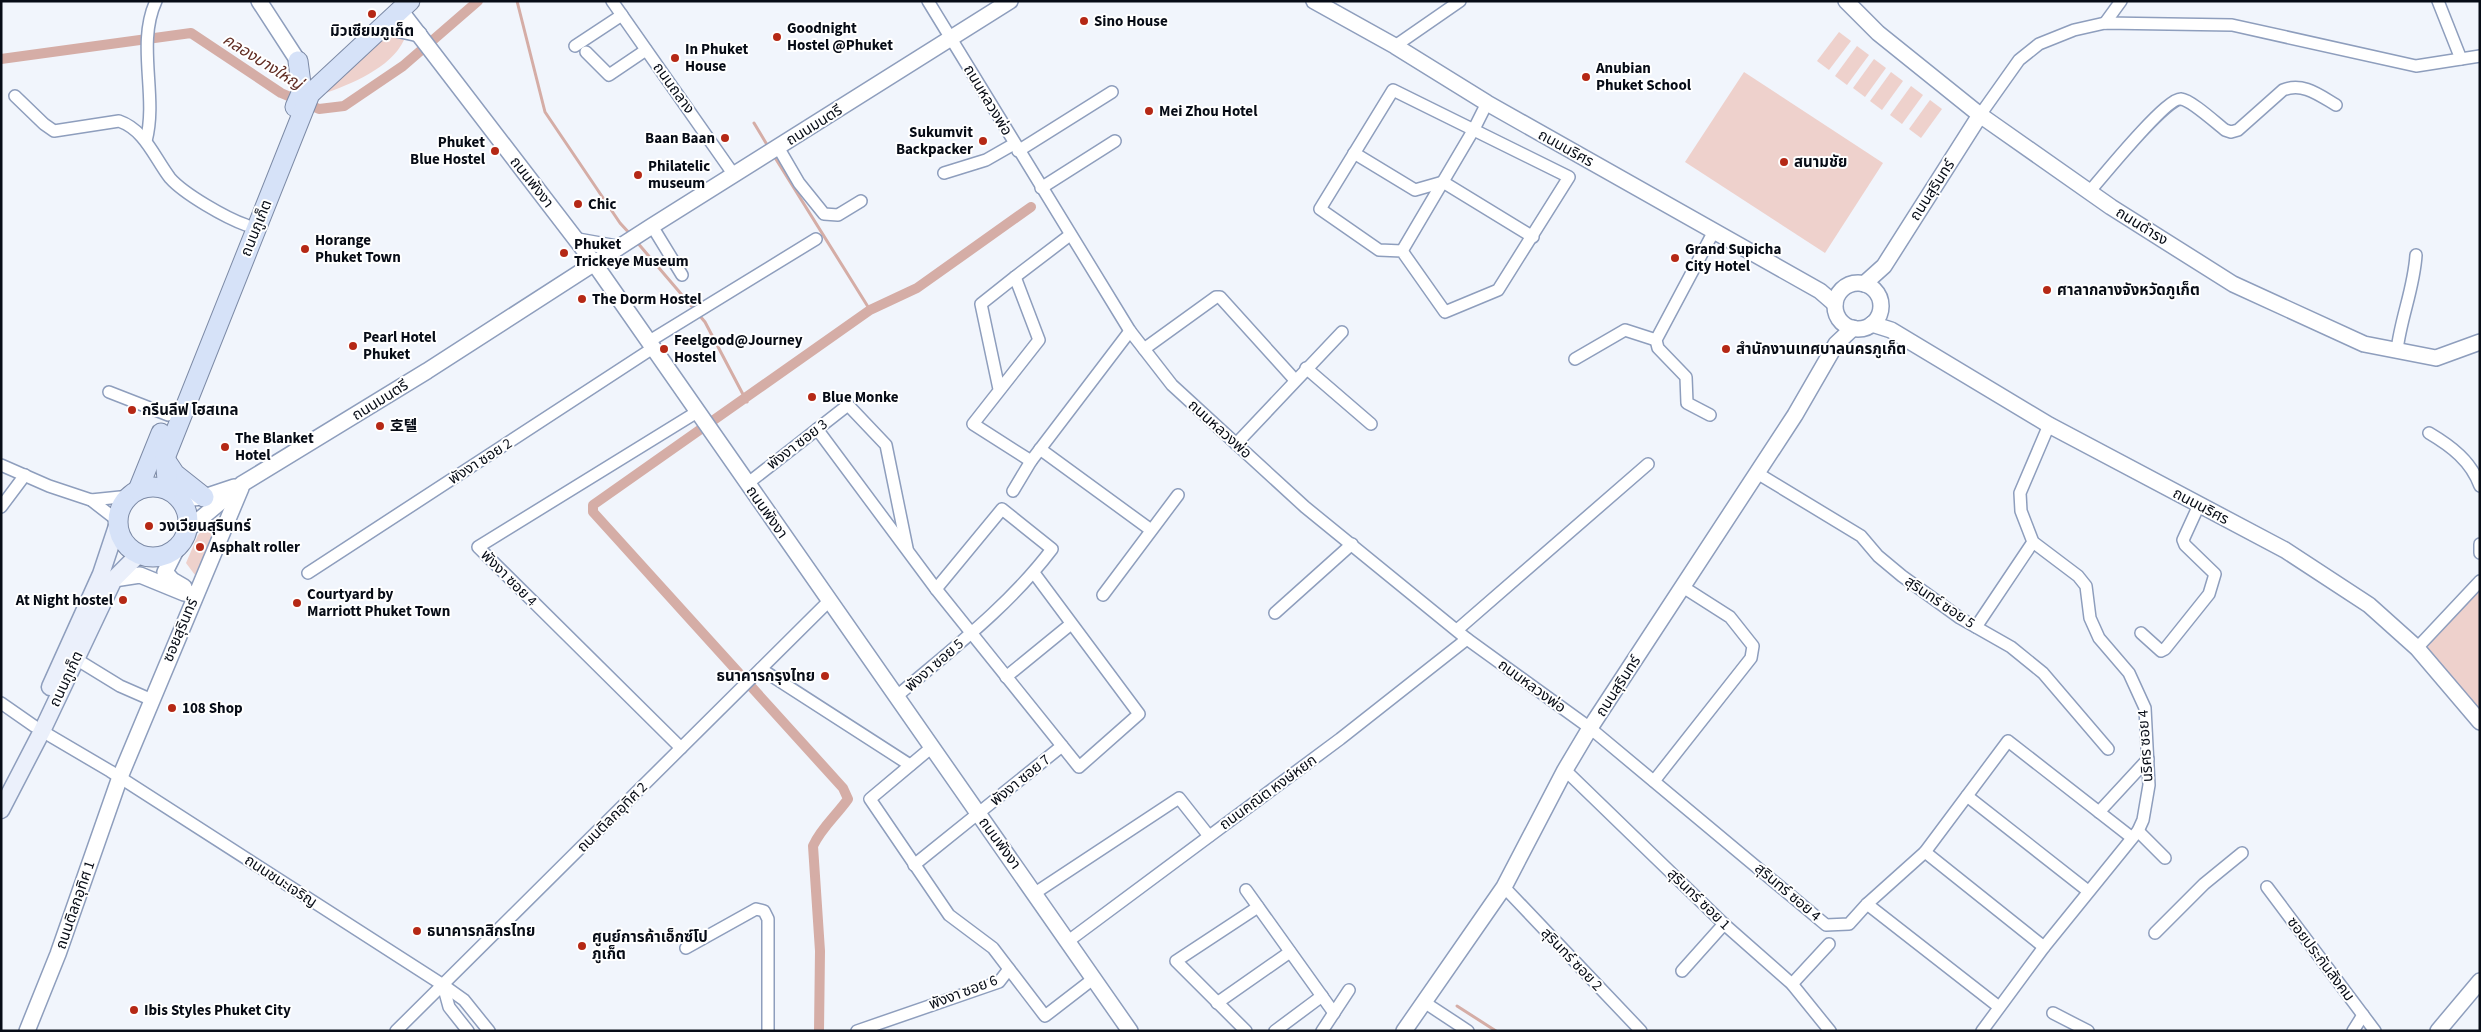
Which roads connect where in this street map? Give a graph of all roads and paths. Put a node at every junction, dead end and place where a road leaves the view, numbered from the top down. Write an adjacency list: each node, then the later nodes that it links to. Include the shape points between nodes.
1 (156, 1): 32 (street, via 148,28)
2 (259, 1): 23 (street)
3 (612, 1): 12 (street, ถนนถลาง)
4 (928, 1): 16 (street, ถนนหลวงพ่อ)
5 (1010, 1): 16 (street, ถนนมนตรี)
6 (1314, 1): 18 (street, ถนนนริศร)
7 (1460, 1): 18 (street)
8 (1846, 1): 30 (street, ถนนดำรง, via 1878,33)
9 (2121, 1): 13 (street)
10 (2438, 1): 22 (street)
11 (401, 4): 14 (main road, ถนนภูเก็ต); 15 (street, ถนนพังงา)
12 (622, 15): 17 (street); 19 (street, ถนนถลาง)
13 (2105, 23): 22 (street, via 2232,25 2416,66); 30 (street, via 2074,30 2039,44 2019,60)
14 (383, 26): 15 (street); 24 (main road, ถนนภูเก็ต)
15 (419, 34): 49 (street, ถนนพังงา)
16 (951, 39): 34 (street, ถนนหลวงพ่อ); 35 (street, ถนนมนตรี)
17 (575, 46)
18 (1395, 46): 28 (street, ถนนนริศร)
19 (646, 50): 20 (street, via 609,75); 38 (street, ถนนถลาง)
20 (586, 52)
21 (2480, 56): 22 (street)
22 (2461, 59)
23 (298, 62): 24 (main road, via 315,73); 26 (main road)
24 (329, 74): 26 (main road, ถนนภูเก็ต)
25 (1112, 92): 34 (street)
26 (306, 93): 43 (main road, ถนนภูเก็ต)
27 (14, 96): 32 (street, via 50,130 119,121 129,124)
28 (1487, 103): 31 (street); 44 (street, ถนนนริศร)
29 (2336, 105): 41 (street, via 2312,91 2290,87 2238,130 2231,132 2224,130 2190,102 2181,98 2174,100 2149,123)
30 (1980, 115): 41 (street, ถนนดำรง); 55 (street, ถนนสุรินทร์)
31 (1474, 129): 36 (street, via 1393,90); 39 (street); 46 (street, via 1569,177)
32 (146, 141): 43 (street, via 178,186)
33 (1115, 141): 40 (street)
34 (1016, 147): 37 (street); 40 (street, ถนนหลวงพ่อ)
35 (774, 150): 38 (street, ถนนมนตรี); 42 (street, via 824,214 838,215)
36 (1354, 153): 39 (street, via 1416,190); 50 (street, via 1320,209 1379,250)
37 (944, 173)
38 (734, 175): 47 (street, ถนนมนตรี)
39 (1442, 182): 46 (street); 50 (street)
40 (1040, 188): 45 (street, ถนนหลวงพ่อ)
41 (2090, 191): 65 (street, ถนนดำรง, via 2233,284 2364,344)
42 (861, 202)
43 (251, 227): 68 (main road, ถนนภูเก็ต)
44 (1714, 231): 56 (street, ถนนนริศร); 61 (street)
45 (1070, 235): 54 (street); 59 (street, ถนนหลวงพ่อ)
46 (1533, 237): 50 (street, via 1498,290 1445,312)
47 (634, 238): 49 (street); 52 (street, ถนนมนตรี); 53 (street)
48 (816, 239): 63 (street, พังงา ซอย 2, via 691,314)
49 (578, 241): 52 (street, ถนนพังงา)
50 (1402, 251)
51 (2416, 255): 65 (street, via 2412,292 2400,324)
52 (594, 263): 63 (street, ถนนพังงา); 87 (street, ถนนมนตรี, via 427,371)
53 (682, 275)
54 (1015, 278): 70 (street, via 981,304); 70 (street, via 1039,340)
55 (1870, 288): 56 (street, via 1851,284); 57 (street, via 1879,298)
56 (1837, 298): 58 (street, via 1836,311)
57 (1876, 318): 58 (street, via 1860,329); 76 (street, ถนนนริศร)
58 (1848, 325): 85 (street, ถนนสุรินทร์)
59 (1130, 331): 64 (street, ถนนหลวงพ่อ); 80 (street)
60 (1342, 332): 67 (street)
61 (1656, 340): 66 (street, via 1625,330); 73 (street, via 1658,348 1686,377 1687,403)
62 (2480, 342): 65 (street, ถนนดำรง, via 2436,358)
63 (650, 345): 72 (street, ถนนพังงา); 108 (street, พังงา ซอย 2)
64 (1144, 349): 69 (street, via 1220,297); 79 (street, ถนนหลวงพ่อ, via 1172,385)
65 (2397, 350)
66 (1575, 358)
67 (1306, 368): 69 (street); 75 (street)
68 (194, 371): 74 (main road, ถนนภูเก็ต); 81 (main road, ถนนภูเก็ต)
69 (1296, 380): 79 (street)
70 (999, 389): 82 (street, via 973,424)
71 (108, 392): 74 (street)
72 (697, 413): 88 (street, ถนนพังงา); 137 (street, พังงา ซอย 4, via 478,547)
73 (1710, 415)
74 (168, 416): 91 (main road, ถนนภูเก็ต)
75 (1371, 424)
76 (2050, 425): 96 (street, ถนนนริศร); 101 (street, via 2020,492 2021,511)
77 (816, 429): 88 (street, พังงา ซอย 3); 105 (street); 105 (street, พังงา ซอย 3, via 848,405 886,445)
78 (2429, 433): 89 (street, via 2460,455 2476,474)
79 (1236, 444): 102 (street, ถนนหลวงพ่อ, via 1305,507)
80 (1040, 449): 82 (street); 100 (street)
81 (165, 458): 92 (main road, ถนนภูเก็ต); 94 (main road, via 175,474)
82 (1031, 461): 90 (street)
83 (1648, 464): 121 (street)
84 (1, 465): 86 (street)
85 (1757, 473): 113 (street, ถนนสุรินทร์); 120 (street, สุรินทร์ ซอย 5, via 1861,536 1902,576)
86 (25, 475): 95 (street); 97 (street)
87 (242, 484): 94 (street, ถนนมนตรี); 99 (street, ถนนมนตรี); 115 (street, ซอยสุรินทร์)
88 (747, 484): 117 (street, ถนนพังงา)
89 (2480, 486)
90 (1013, 491)
91 (134, 493): 92 (main road, via 154,487); 95 (street); 98 (main road, via 120,510)
92 (174, 495): 94 (street, ถนนมนตรี); 99 (main road, via 186,510)
93 (1178, 495): 100 (street)
94 (204, 497)
95 (91, 500): 98 (street)
96 (2199, 505): 122 (street, via 2183,540 2215,574 2209,594 2165,649 2161,651); 125 (street, ถนนนริศร, via 2285,550 2369,605)
97 (1, 507)
98 (118, 522): 107 (main road, via 122,538); 133 (main road, ถนนภูเก็ต, via 101,574)
99 (187, 530): 104 (main road)
100 (1151, 530): 116 (street)
101 (2033, 542): 120 (street); 139 (street, นริศร ซอย 4, via 2078,576 2086,586 2090,618 2099,638 2129,673 2145,708)
102 (1352, 544): 118 (street); 121 (street, ถนนหลวงพ่อ)
103 (2480, 544): 106 (street)
104 (177, 548): 107 (main road, via 153,557); 115 (street, via 165,572)
105 (908, 552): 114 (street)
106 (2480, 553)
107 (139, 554): 110 (street); 111 (main road, ถนนภูเก็ต)
108 (308, 573)
109 (1034, 573): 114 (street, พังงา ซอย 5, via 1052,549 1002,509); 119 (street); 123 (street, พังงา ซอย 5)
110 (140, 575): 111 (street); 115 (street, via 184,594)
111 (114, 579): 126 (main road, ถนนภูเก็ต)
112 (2480, 581): 125 (street)
113 (1684, 587): 134 (street, ถนนสุรินทร์); 143 (street, via 1730,617 1753,646 1751,658)
114 (936, 588): 123 (street)
115 (196, 594): 130 (street, ซอยสุรินทร์)
116 (1103, 595)
117 (828, 602): 127 (street, ถนนติลกอุทิศ 2); 129 (street, ถนนพังงา)
118 (1275, 613)
119 (1070, 624): 128 (street); 135 (street, via 1139,714 1079,766)
120 (1976, 627): 138 (street, สุรินทร์ ซอย 5, via 2011,647 2043,672)
121 (1457, 630): 124 (street, ถนนหลวงพ่อ)
122 (2141, 633)
123 (971, 634): 128 (street); 129 (street, พังงา ซอย 5)
124 (1467, 639): 134 (street, ถนนหลวงพ่อ); 150 (street, ถนนคณิต หงษ์หยก)
125 (2417, 648): 132 (street, ถนนนริศร)
126 (76, 659): 130 (street, via 120,686); 133 (main road, ถนนภูเก็ต)
127 (758, 672): 137 (street, ถนนติลกอุทิศ 2); 140 (street)
128 (1006, 677): 135 (street)
129 (898, 696): 136 (street, ถนนพังงา)
130 (152, 700): 142 (street, ซอยสุรินทร์)
131 (1, 703): 133 (street, ถนนชนะเจริญ)
132 (2480, 722)
133 (38, 728): 142 (street, ถนนชนะเจริญ); 144 (main road, ถนนภูเก็ต); 146 (main road, ถนนภูเก็ต)
134 (1590, 728): 141 (street, ถนนสุรินทร์); 143 (street, สุรินทร์ ซอย 4)
135 (1062, 746): 148 (street, พังงา ซอย 7)
136 (932, 747): 140 (street); 148 (street, ถนนพังงา)
137 (681, 748): 174 (street, ถนนติลกอุทิศ 2)
138 (2108, 749)
139 (2148, 759): 147 (street); 149 (street, นริศร ซอย 4, via 2149,784 2143,820)
140 (910, 765): 154 (street, via 870,800)
141 (1565, 770): 155 (street, ถนนสุรินทร์); 162 (street, สุรินทร์ ซอย 1)
142 (120, 777): 174 (street, ถนนชนะเจริญ); 183 (street, ถนนติลกอุทิศ 1, via 58,954)
143 (1654, 781): 160 (street, สุรินทร์ ซอย 4, via 1826,925 1849,924)
144 (1, 790)
145 (1967, 796): 147 (street, สุรินทร์ ซอย 4, via 2008,741); 151 (street, สุรินทร์ ซอย 4); 158 (street)
146 (1, 810)
147 (2099, 812): 149 (street)
148 (979, 814): 154 (street, พังงา ซอย 7); 159 (street, ถนนพังงา)
149 (2135, 834): 153 (street); 158 (street, นริศร ซอย 4)
150 (1209, 836): 159 (street, via 1179,798); 164 (street, ถนนคณิต หงษ์หยก)
151 (1925, 852): 160 (street, สุรินทร์ ซอย 4); 166 (street)
152 (2242, 853): 163 (street, via 2204,884)
153 (2165, 858)
154 (914, 865): 169 (street, via 949,915 993,948)
155 (1504, 887): 177 (street, ถนนสุรินทร์); 195 (street, สุรินทร์ ซอย 2)
156 (2267, 887): 182 (street, ซอยประกันสังคม)
157 (1246, 890): 161 (street)
158 (2088, 891): 166 (street, นริศร ซอย 4)
159 (1035, 893): 164 (street, ถนนพังงา)
160 (1867, 904): 179 (street)
161 (1258, 907): 168 (street); 178 (street, via 1176,961)
162 (1724, 924): 170 (street); 173 (street, สุรินทร์ ซอย 1)
163 (2156, 933)
164 (1067, 942): 171 (street, ถนนพังงา)
165 (1829, 944): 173 (street)
166 (2044, 947): 179 (street, นริศร ซอย 4)
167 (686, 948): 187 (street, via 756,909 764,911 768,919)
168 (1290, 952): 176 (street); 178 (street)
169 (1009, 969): 171 (street, พังงา ซอย 6, via 1045,1016); 188 (street, พังงา ซอย 6, via 999,982)
170 (1682, 971)
171 (1093, 978): 189 (street, ถนนพังงา)
172 (2480, 980): 201 (street)
173 (1792, 984): 196 (street, สุรินทร์ ซอย 1)
174 (442, 985): 184 (street, ถนนติลกอุทิศ 2); 185 (street, via 449,1007); 186 (street, ถนนชนะเจริญ, via 464,1000)
175 (1350, 990): 180 (street)
176 (1322, 996): 180 (street); 191 (street)
177 (1424, 1002): 193 (street, ถนนสุรินทร์); 194 (street)
178 (1217, 1003): 190 (street)
179 (1999, 1007): 197 (street, นริศร ซอย 4)
180 (1334, 1013): 192 (street)
181 (2054, 1013): 198 (street)
182 (2363, 1015): 199 (street); 200 (street, ซอยประกันสังคม)
183 (27, 1031)
184 (396, 1031)
185 (468, 1031)
186 (489, 1031)
187 (768, 1031)
188 (857, 1031)
189 (1130, 1031)
190 (1246, 1031)
191 (1274, 1031)
192 (1322, 1031)
193 (1404, 1031)
194 (1468, 1031)
195 (1641, 1031)
196 (1830, 1031)
197 (1982, 1031)
198 (2088, 1031)
199 (2353, 1031)
200 (2375, 1031)
201 (2438, 1031)

